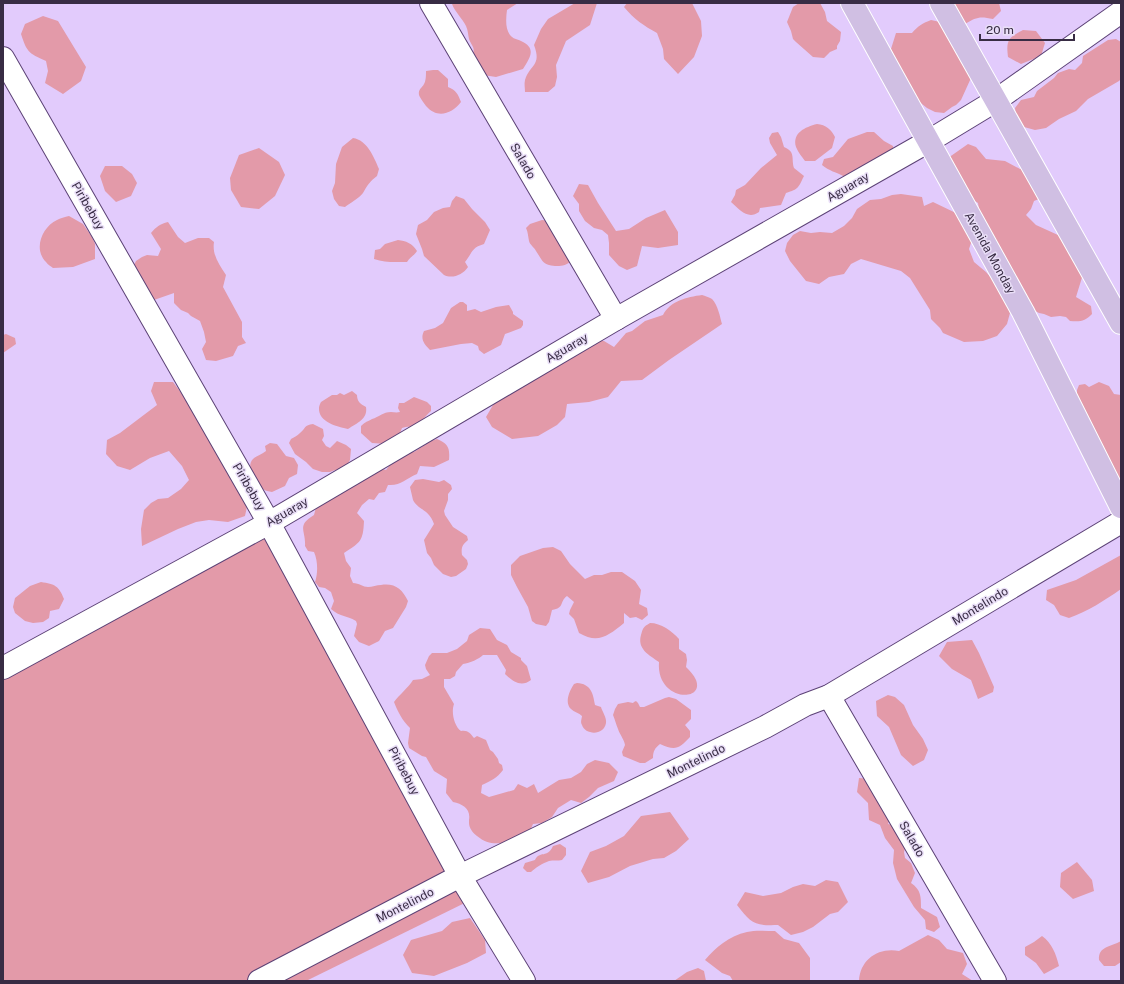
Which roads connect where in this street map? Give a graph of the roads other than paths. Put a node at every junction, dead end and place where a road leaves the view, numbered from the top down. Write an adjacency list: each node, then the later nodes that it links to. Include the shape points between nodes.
1 (430, 3): 8 (street, Salado)
2 (852, 3): 7 (main road, Avenida Monday)
3 (941, 3): 6 (main road)
4 (1121, 12): 6 (street, Aguaray)
5 (3, 58): 12 (street, Piribebuy)
6 (995, 101): 7 (street, Aguaray); 9 (main road)
7 (929, 141): 8 (street, Aguaray); 10 (main road, Avenida Monday, via 1023,312)
8 (616, 319): 12 (street, Aguaray)
9 (1121, 323)
10 (1121, 507)
11 (1121, 522): 14 (street, Montelindo)
12 (269, 523): 13 (street, Aguaray); 15 (street, Piribebuy)
13 (3, 668)
14 (829, 696): 15 (street, Montelindo, via 805,705); 18 (street, Salado)
15 (460, 876): 16 (street, Montelindo); 17 (street, Piribebuy)
16 (259, 981)
17 (524, 981)
18 (995, 981)

